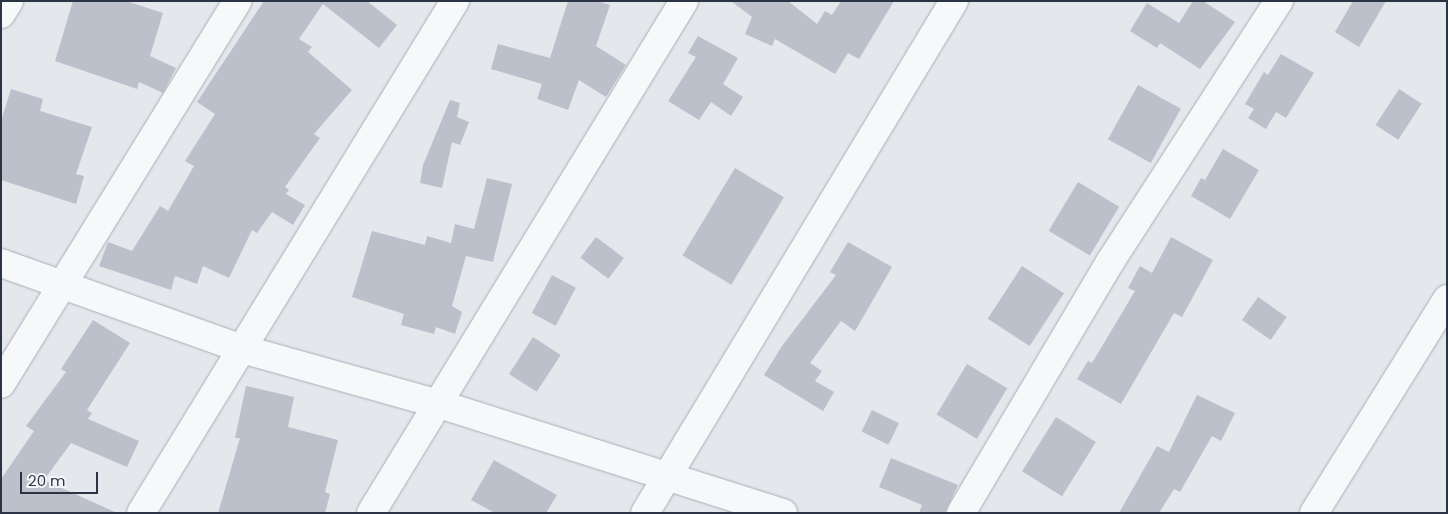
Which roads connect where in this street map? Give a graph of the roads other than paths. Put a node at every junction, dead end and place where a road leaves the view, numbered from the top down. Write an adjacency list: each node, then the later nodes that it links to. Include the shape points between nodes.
1 (9, 1): 7 (street)
2 (238, 1): 9 (street)
3 (456, 1): 11 (street)
4 (684, 1): 13 (street)
5 (954, 1): 14 (street)
6 (1280, 1): 19 (street, via 1110,262)
7 (1, 14)
8 (1, 263): 9 (street)
9 (63, 284): 11 (street); 12 (street)
10 (1447, 299): 20 (street)
11 (242, 349): 13 (street); 15 (street)
12 (1, 384)
13 (439, 404): 14 (street); 16 (street)
14 (668, 475): 17 (street); 18 (street)
15 (140, 513)
16 (371, 513)
17 (645, 513)
18 (783, 513)
19 (961, 513)
20 (1314, 513)

